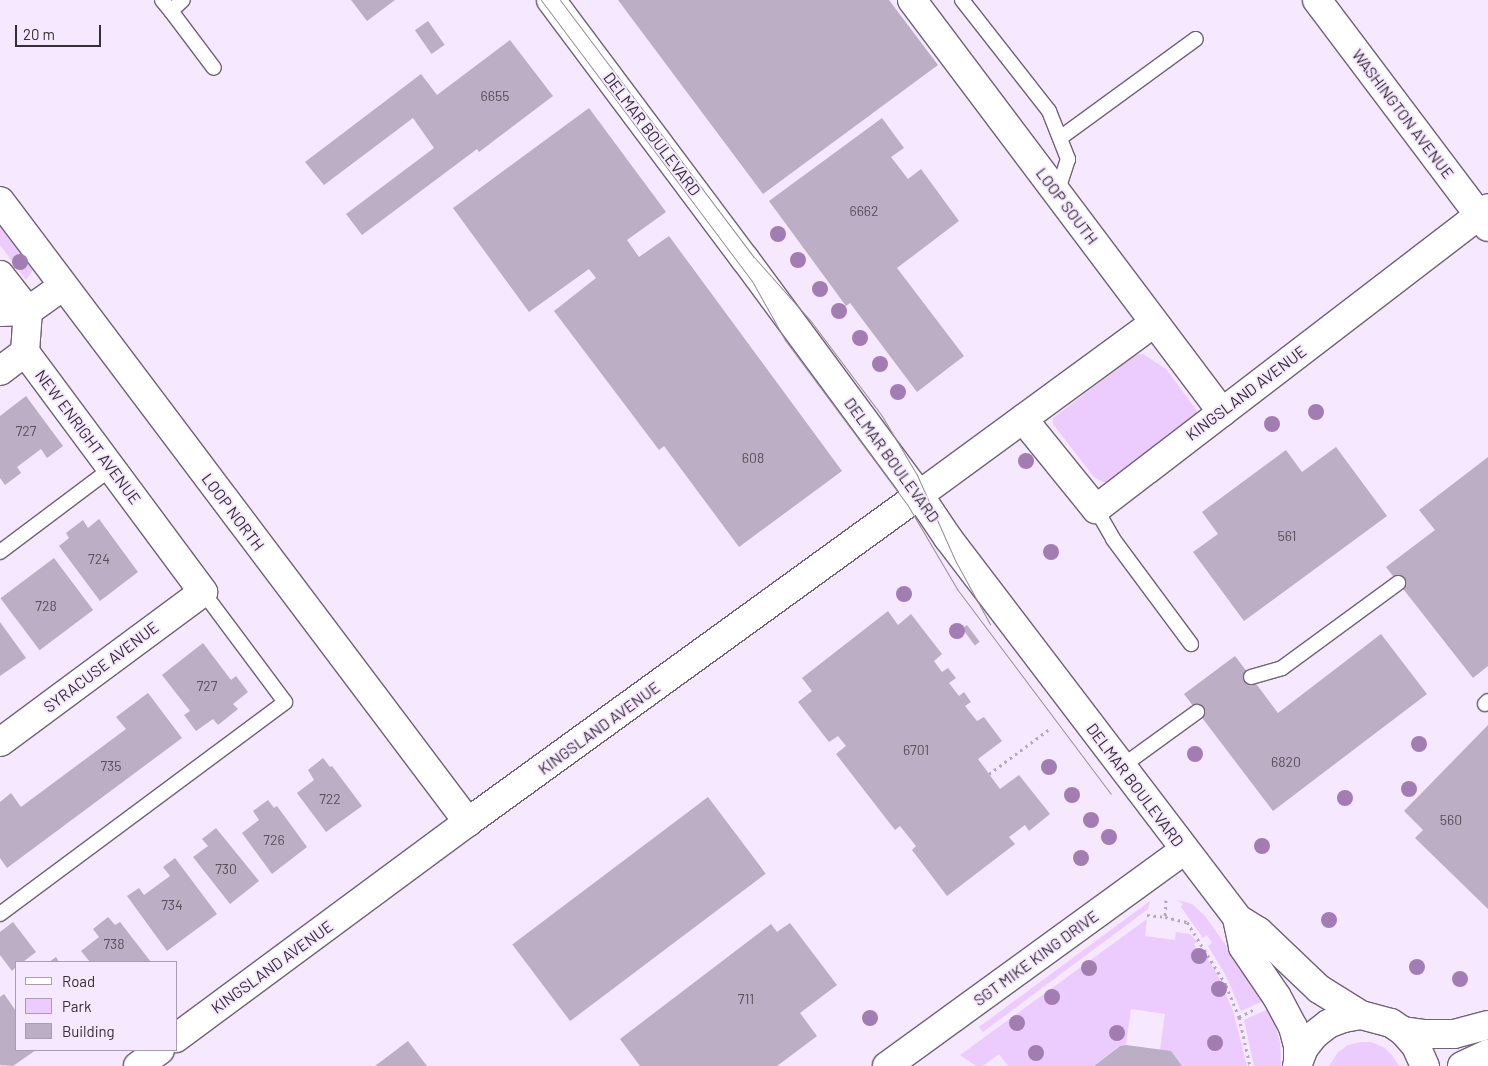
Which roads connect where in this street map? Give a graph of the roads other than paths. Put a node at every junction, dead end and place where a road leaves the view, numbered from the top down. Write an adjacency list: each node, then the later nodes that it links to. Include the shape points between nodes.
1 (162, 0): 7 (lane)
2 (183, 0): 7 (lane)
3 (551, 0): 24 (street, DELMAR BOULEVARD)
4 (912, 0): 11 (street, LOOP SOUTH)
5 (962, 0): 10 (lane, via 1048,111)
6 (1317, 0): 13 (street, WASHINGTON AVENUE)
7 (172, 11): 9 (lane)
8 (1196, 39): 10 (lane)
9 (214, 68)
10 (1060, 138): 11 (lane, via 1068,159)
11 (1056, 193): 18 (street, LOOP SOUTH)
12 (0, 201): 15 (street, LOOP NORTH)
13 (1485, 216): 21 (street, KINGSLAND AVENUE)
14 (0, 275): 16 (street)
15 (63, 286): 16 (street); 34 (street, LOOP NORTH)
16 (28, 311): 17 (street); 19 (street, NEW ENRIGHT AVENUE)
17 (0, 312)
18 (1154, 323): 21 (street, LOOP SOUTH); 22 (street, KINGSLAND AVENUE)
19 (25, 352): 20 (street); 23 (street, NEW ENRIGHT AVENUE)
20 (0, 371)
21 (1222, 412): 25 (street, KINGSLAND AVENUE)
22 (1023, 419): 24 (street, KINGSLAND AVENUE); 25 (street)
23 (112, 468): 26 (lane); 28 (street, NEW ENRIGHT AVENUE)
24 (919, 495): 33 (street, DELMAR BOULEVARD); 34 (street, KINGSLAND AVENUE)
25 (1096, 509): 29 (lane, via 1113,539)
26 (0, 552)
27 (1398, 582): 30 (lane, via 1282,668)
28 (203, 592): 32 (street, SYRACUSE AVENUE); 36 (lane, via 285,702)
29 (1191, 644)
30 (1251, 678)
31 (1197, 712): 33 (lane)
32 (0, 742)
33 (1121, 767): 35 (street, DELMAR BOULEVARD)
34 (468, 822): 41 (street, KINGSLAND AVENUE)
35 (1184, 850): 37 (street, DELMAR BOULEVARD); 46 (street, SGT MIKE KING DRIVE)
36 (0, 914)
37 (1237, 918): 38 (street, DELMAR BOULEVARD, via 1258,931 1319,990); 44 (street, DELMAR BOULEVARD, via 1243,946 1293,1027)
38 (1361, 1016): 40 (street, via 1391,1022); 44 (street, via 1328,1024 1304,1048)
39 (1488, 1025): 40 (street, via 1454,1034)
40 (1404, 1031): 47 (street, via 1416,1046)
41 (178, 1037)
42 (159, 1051): 45 (street)
43 (1488, 1054): 48 (street)
44 (1298, 1065)
45 (138, 1066)
46 (887, 1066)
47 (1425, 1066)
48 (1462, 1066)

